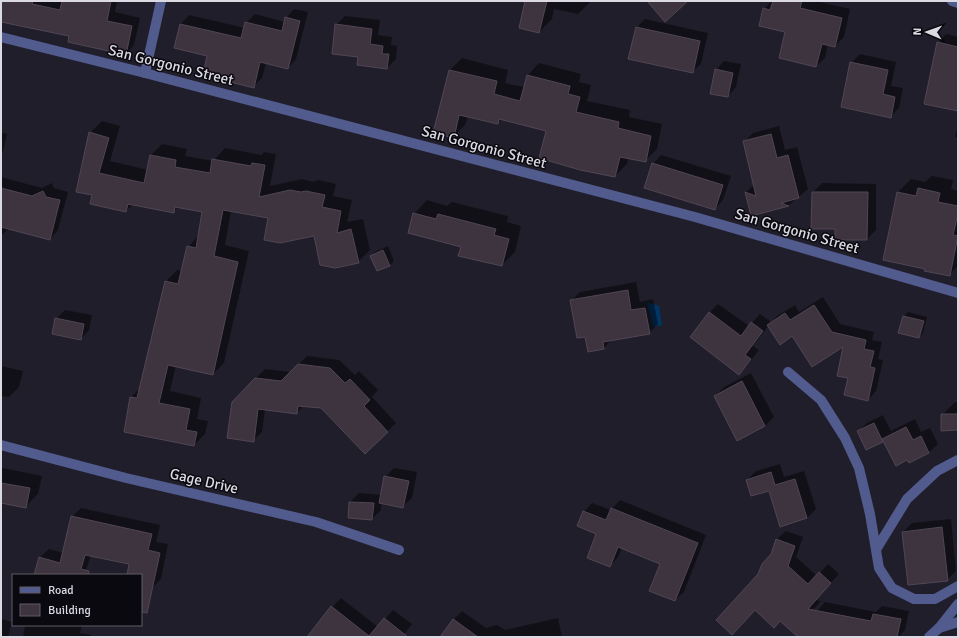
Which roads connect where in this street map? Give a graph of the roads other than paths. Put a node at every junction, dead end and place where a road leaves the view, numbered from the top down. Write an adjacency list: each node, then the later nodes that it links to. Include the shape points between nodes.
1 (161, 1): 5 (street)
2 (952, 1): 3 (street)
3 (958, 3)
4 (1, 37): 5 (street, San Gorgonio Street)
5 (145, 73): 6 (street, San Gorgonio Street, via 695,217)
6 (958, 293)
7 (788, 372): 10 (street, via 821,400 845,438 859,468)
8 (1, 445): 11 (street, Gage Drive, via 126,478 316,522)
9 (958, 460): 10 (street, via 938,471 907,499)
10 (876, 548): 12 (street, via 879,568 892,588 914,599 934,599)
11 (399, 550)
12 (958, 586)
13 (958, 604): 15 (street)
14 (958, 622): 15 (street)
15 (939, 628): 16 (street)
16 (929, 637)

